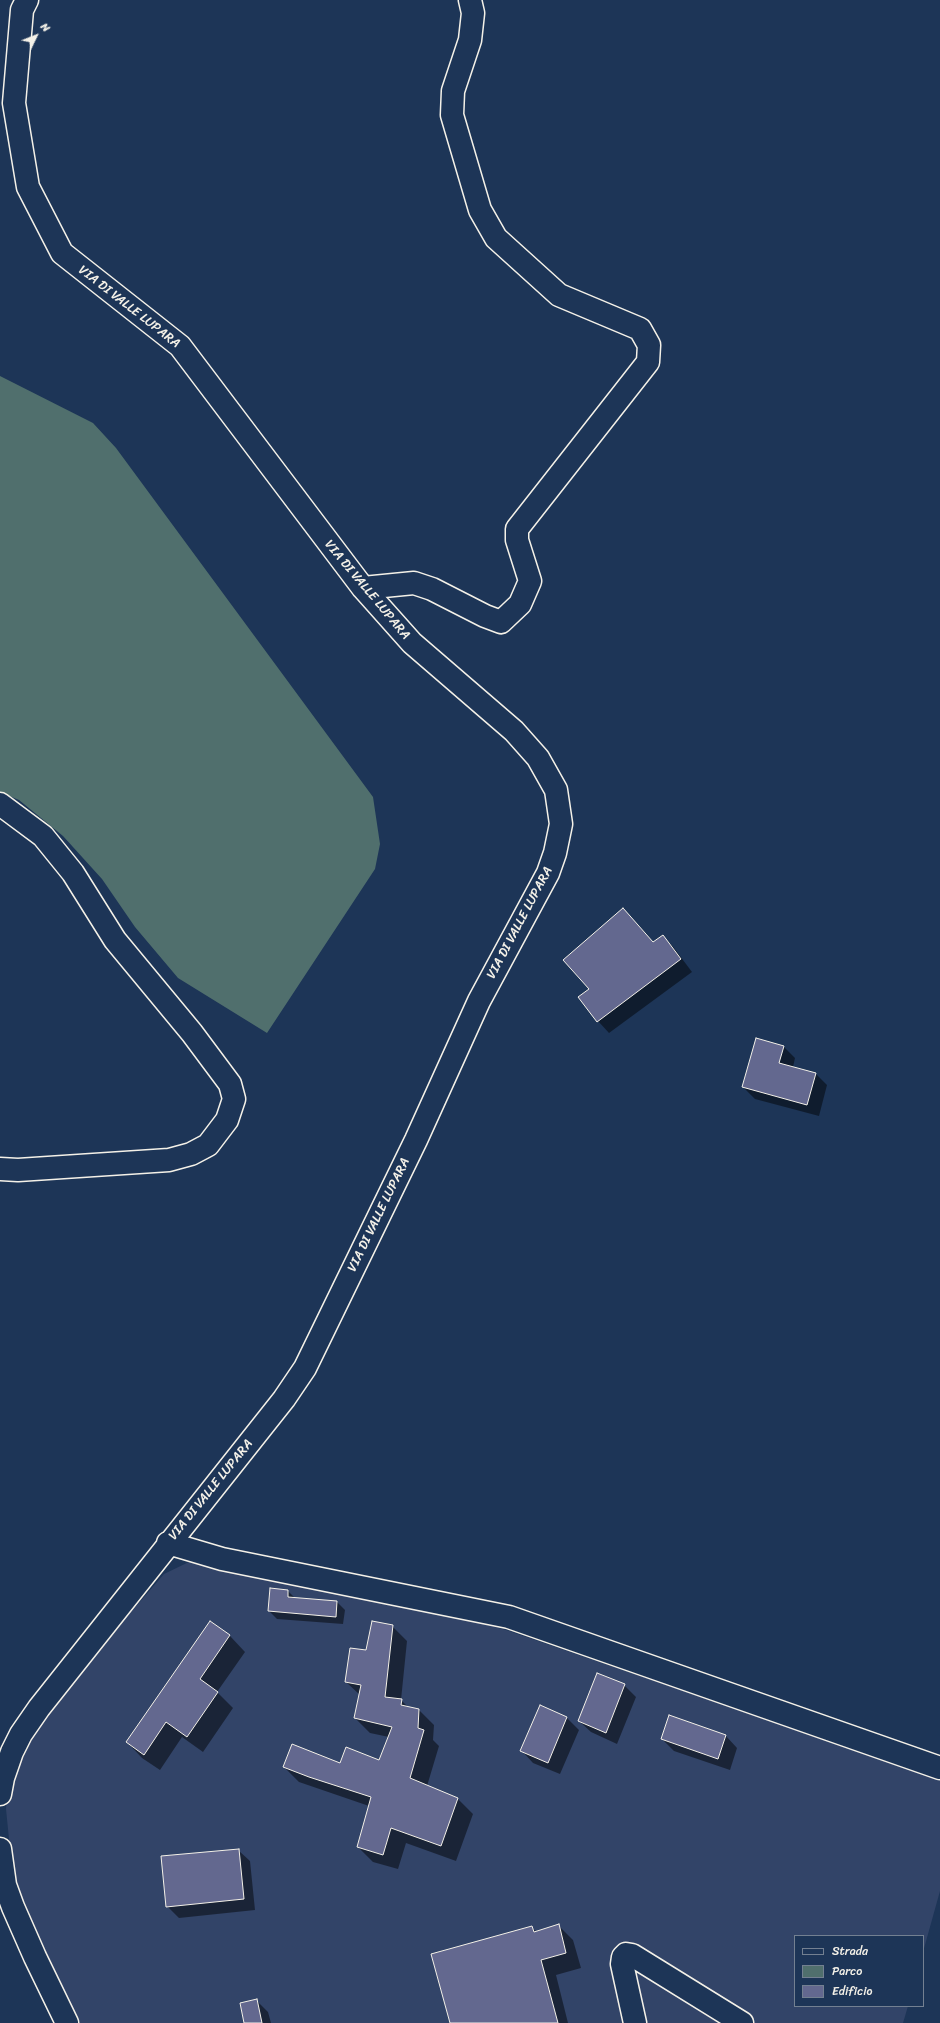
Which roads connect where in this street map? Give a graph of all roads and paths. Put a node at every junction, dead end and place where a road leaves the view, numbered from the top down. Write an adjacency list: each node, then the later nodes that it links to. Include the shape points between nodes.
1 (27, 0): 3 (street, VIA DI VALLE LUPARA, via 22,10 14,103 28,187 62,253 180,346)
2 (470, 0): 3 (street, via 470,40 453,91 452,115 480,210 496,238 559,296 640,329 648,346 648,362 517,529 517,540 530,582 520,604 501,622 414,583)
3 (363, 588): 6 (street, VIA DI VALLE LUPARA, via 412,643 514,731 538,758 550,777 559,803 561,824 555,853 543,883 480,1001 311,1358 284,1399)
4 (0, 804): 5 (street, via 43,836 73,874 115,940 230,1084 234,1099 227,1120 208,1145 191,1154 169,1160)
5 (0, 1169)
6 (168, 1544): 7 (street, via 222,1559 509,1617); 8 (street, VIA DI VALLE LUPARA, via 21,1734 12,1752)
7 (940, 1768)
8 (0, 1794)
9 (0, 1849): 10 (street, via 13,1908)
10 (68, 2023)
11 (635, 2023): 12 (street, via 622,1964 622,1957 626,1954 632,1955)
12 (742, 2023)

